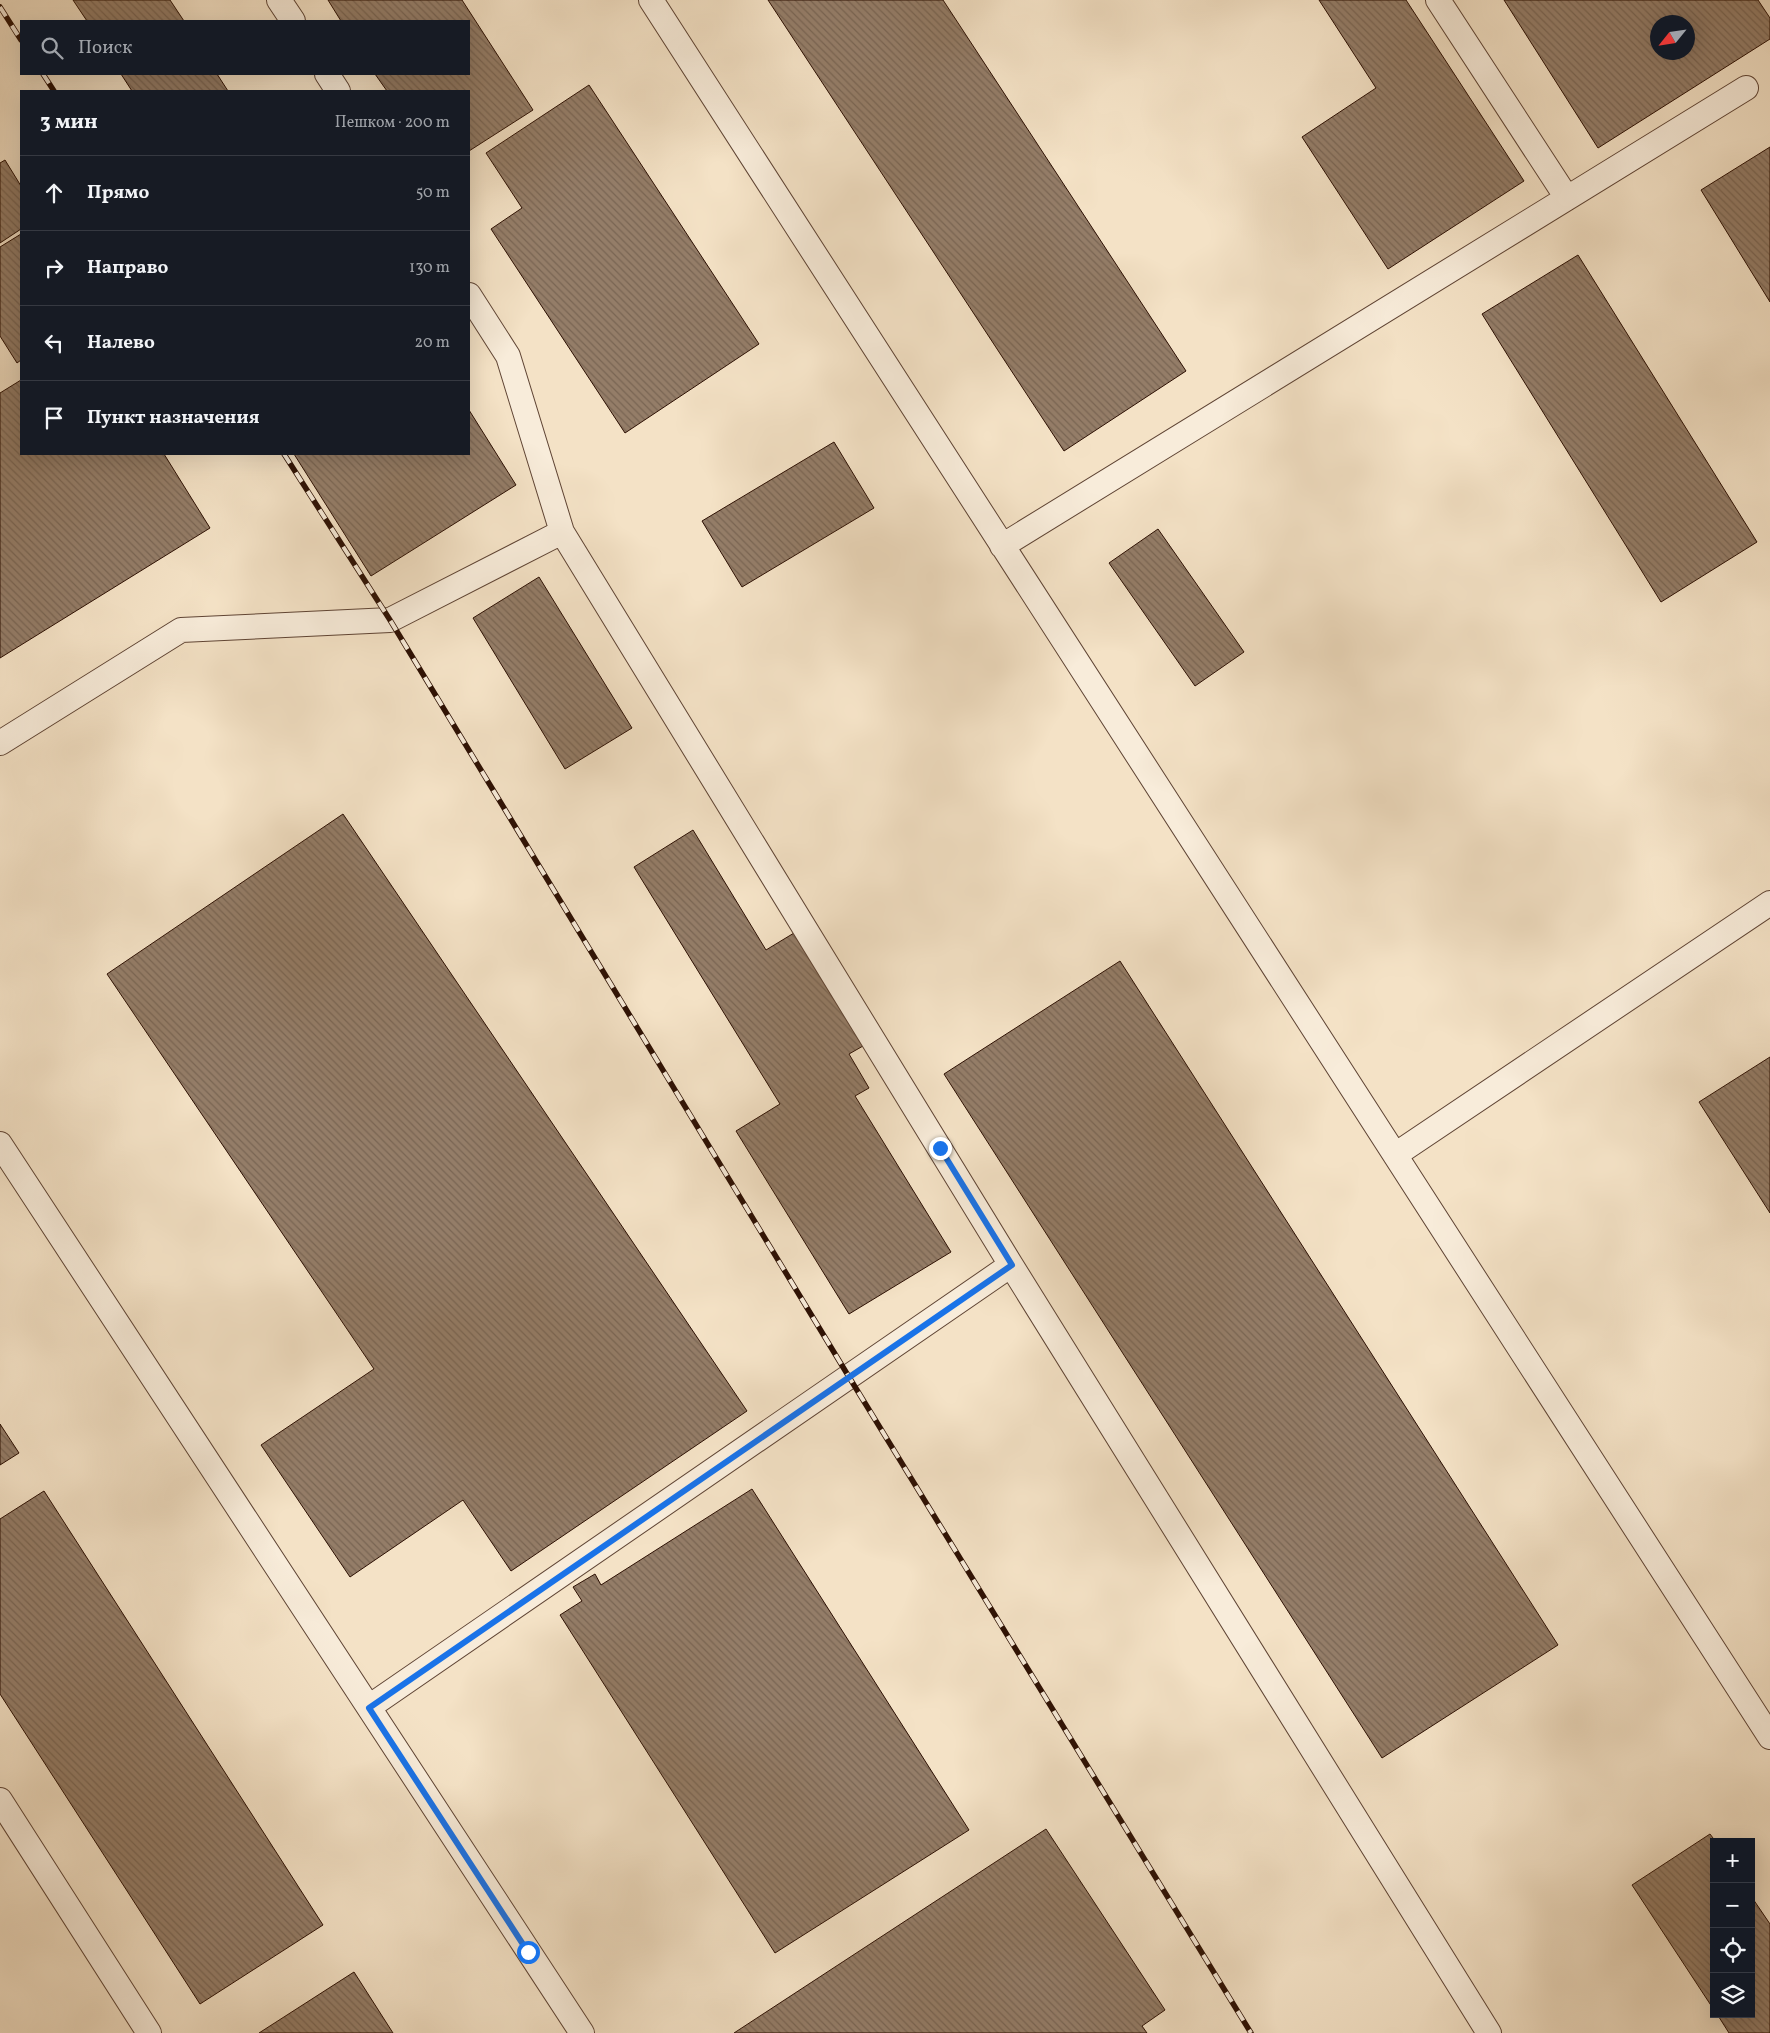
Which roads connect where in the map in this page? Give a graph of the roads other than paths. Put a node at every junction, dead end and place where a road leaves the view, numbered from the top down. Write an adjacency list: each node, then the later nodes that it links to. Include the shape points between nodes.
1 (279, 0): 4 (lane)
2 (651, 0): 11 (lane)
3 (1438, 0): 8 (lane)
4 (292, 20)
5 (328, 75): 7 (lane)
6 (1746, 88): 8 (lane)
7 (337, 90)
8 (1567, 198): 11 (lane)
9 (470, 297): 10 (lane, via 508,356)
10 (562, 532): 12 (lane, via 390,620 181,630); 16 (lane)
11 (1002, 546): 15 (lane)
12 (0, 743)
13 (1770, 903): 15 (lane)
14 (0, 1144): 17 (lane)
15 (1395, 1155): 18 (lane)
16 (1012, 1265): 17 (lane); 22 (lane)
17 (369, 1708): 21 (lane)
18 (1770, 1737)
19 (0, 1800): 20 (lane)
20 (149, 2033)
21 (582, 2033)
22 (1489, 2033)

